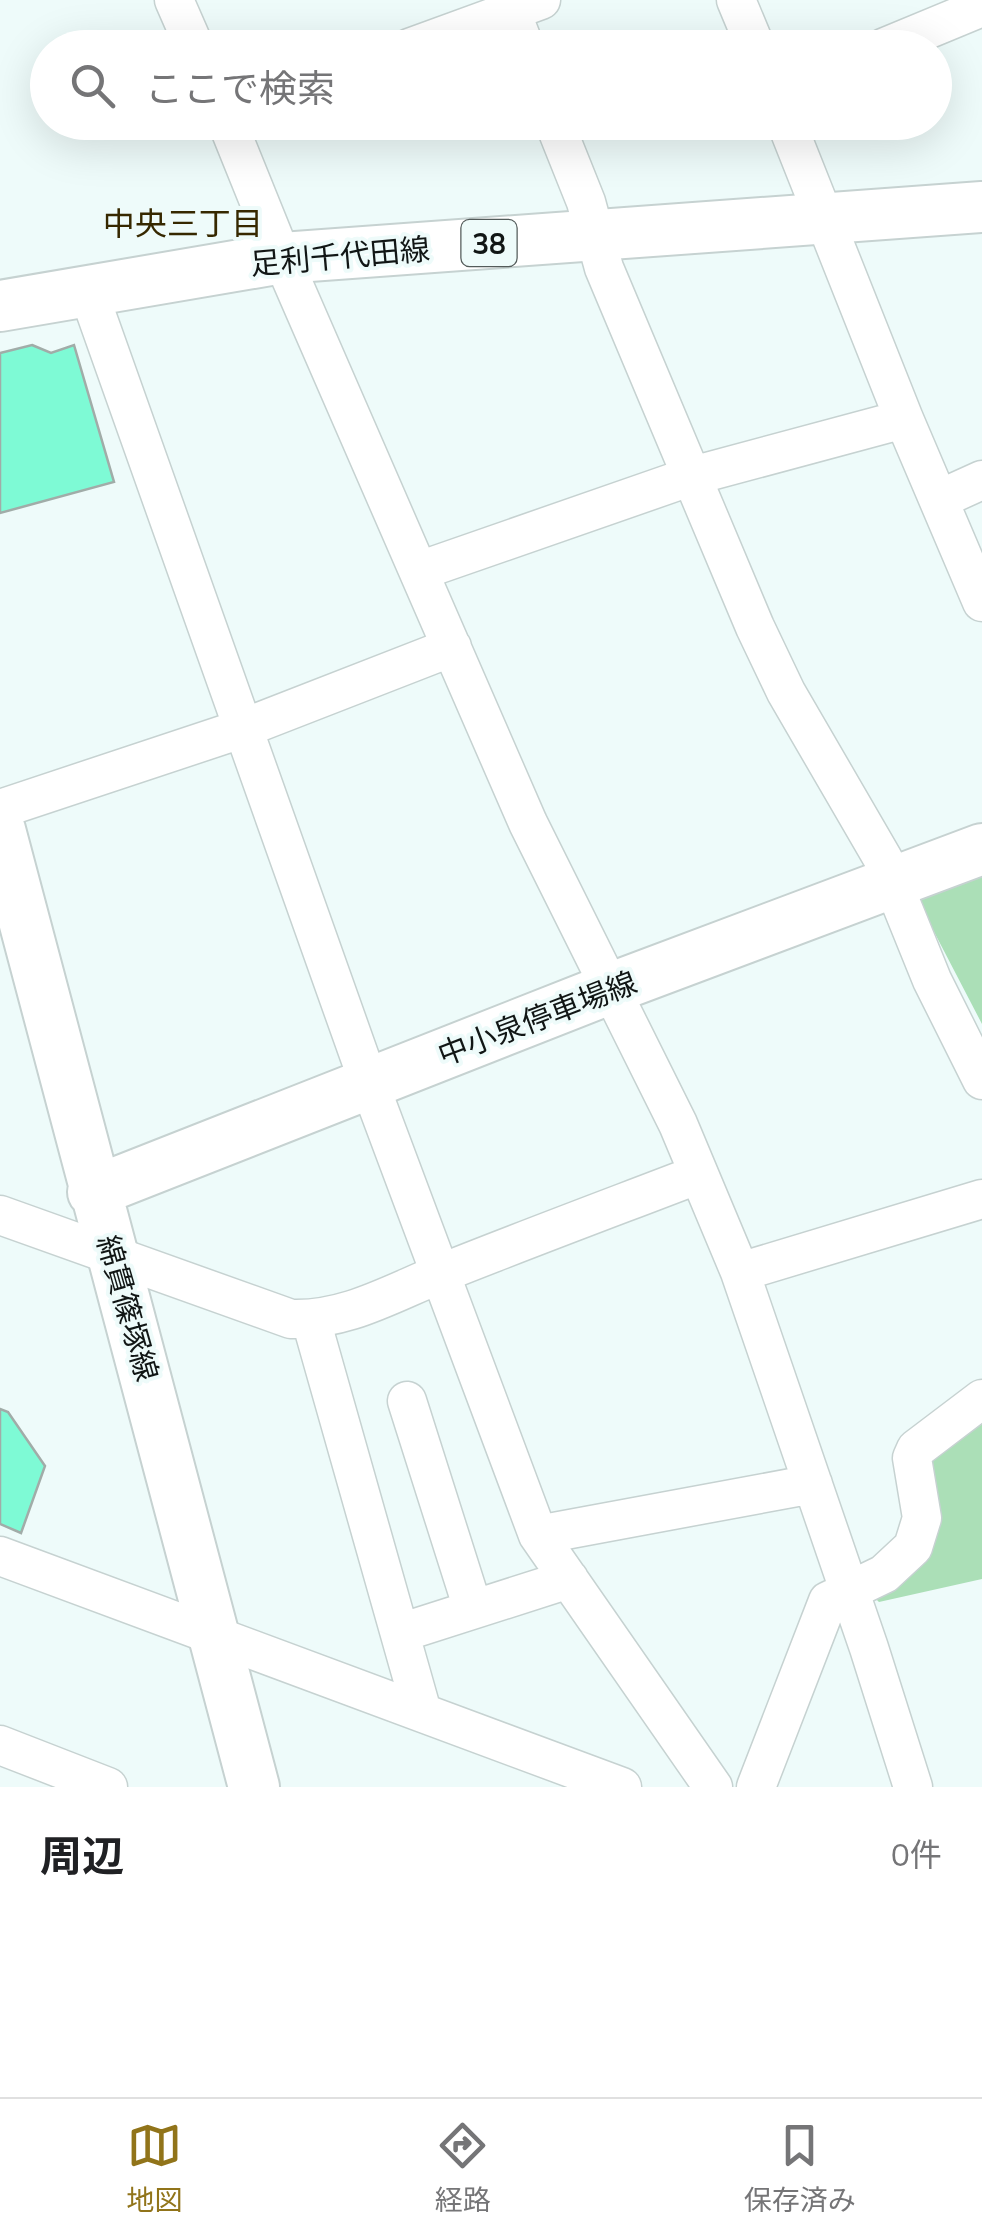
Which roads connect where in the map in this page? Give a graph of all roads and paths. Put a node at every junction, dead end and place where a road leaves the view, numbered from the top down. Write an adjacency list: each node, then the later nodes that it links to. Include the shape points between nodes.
1 (174, 0): 5 (street)
2 (736, 0): 7 (street)
3 (982, 6): 8 (street)
4 (504, 8): 6 (street)
5 (187, 30)
6 (452, 30)
7 (748, 30)
8 (926, 30)
9 (234, 140): 15 (street)
10 (561, 140): 14 (street)
11 (793, 140): 13 (street)
12 (982, 208): 13 (main road, 足利千代田線 / 38)
13 (823, 218): 14 (main road, 足利千代田線 / 38); 18 (street)
14 (596, 235): 15 (main road, 足利千代田線 / 38); 19 (street)
15 (282, 258): 16 (main road, 足利千代田線 / 38); 22 (street)
16 (88, 291): 17 (main road, 足利千代田線 / 38); 25 (street)
17 (0, 306)
18 (904, 418): 19 (street); 21 (street)
19 (692, 476): 22 (street); 29 (street, via 786,692)
20 (982, 480): 21 (street)
21 (940, 499): 23 (street)
22 (418, 571): 24 (street)
23 (982, 602)
24 (452, 647): 25 (street); 30 (street)
25 (244, 728): 26 (street); 32 (street)
26 (0, 809)
27 (0, 830): 34 (main road, 綿貫篠塚線)
28 (982, 849): 29 (main road, 中小泉停車場線)
29 (895, 882): 30 (main road, 中小泉停車場線); 31 (street, via 932,980)
30 (610, 989): 32 (main road, 中小泉停車場線); 33 (street)
31 (982, 1080)
32 (369, 1082): 34 (main road, 中小泉停車場線); 39 (street)
33 (699, 1174): 38 (street); 39 (street)
34 (93, 1192): 37 (main road, 綿貫篠塚線)
35 (982, 1199): 38 (street)
36 (0, 1216): 37 (street)
37 (115, 1258): 40 (street, via 290,1319); 50 (main road, 綿貫篠塚線)
38 (740, 1272): 43 (street)
39 (439, 1274): 40 (street, via 354,1310); 44 (street)
40 (311, 1320): 49 (street)
41 (982, 1399): 47 (street, via 916,1449 922,1518 913,1547 884,1574)
42 (407, 1401): 48 (street)
43 (813, 1484): 44 (street); 47 (street)
44 (538, 1534): 46 (street)
45 (0, 1556): 50 (street)
46 (568, 1578): 48 (street); 56 (street)
47 (848, 1592): 57 (street, via 828,1601); 58 (street)
48 (474, 1609): 49 (street)
49 (400, 1634): 51 (street)
50 (215, 1636): 51 (street); 54 (main road, 綿貫篠塚線)
51 (422, 1712): 55 (street)
52 (0, 1747): 53 (street)
53 (108, 1787)
54 (254, 1787)
55 (622, 1787)
56 (713, 1787)
57 (756, 1787)
58 (913, 1787)

